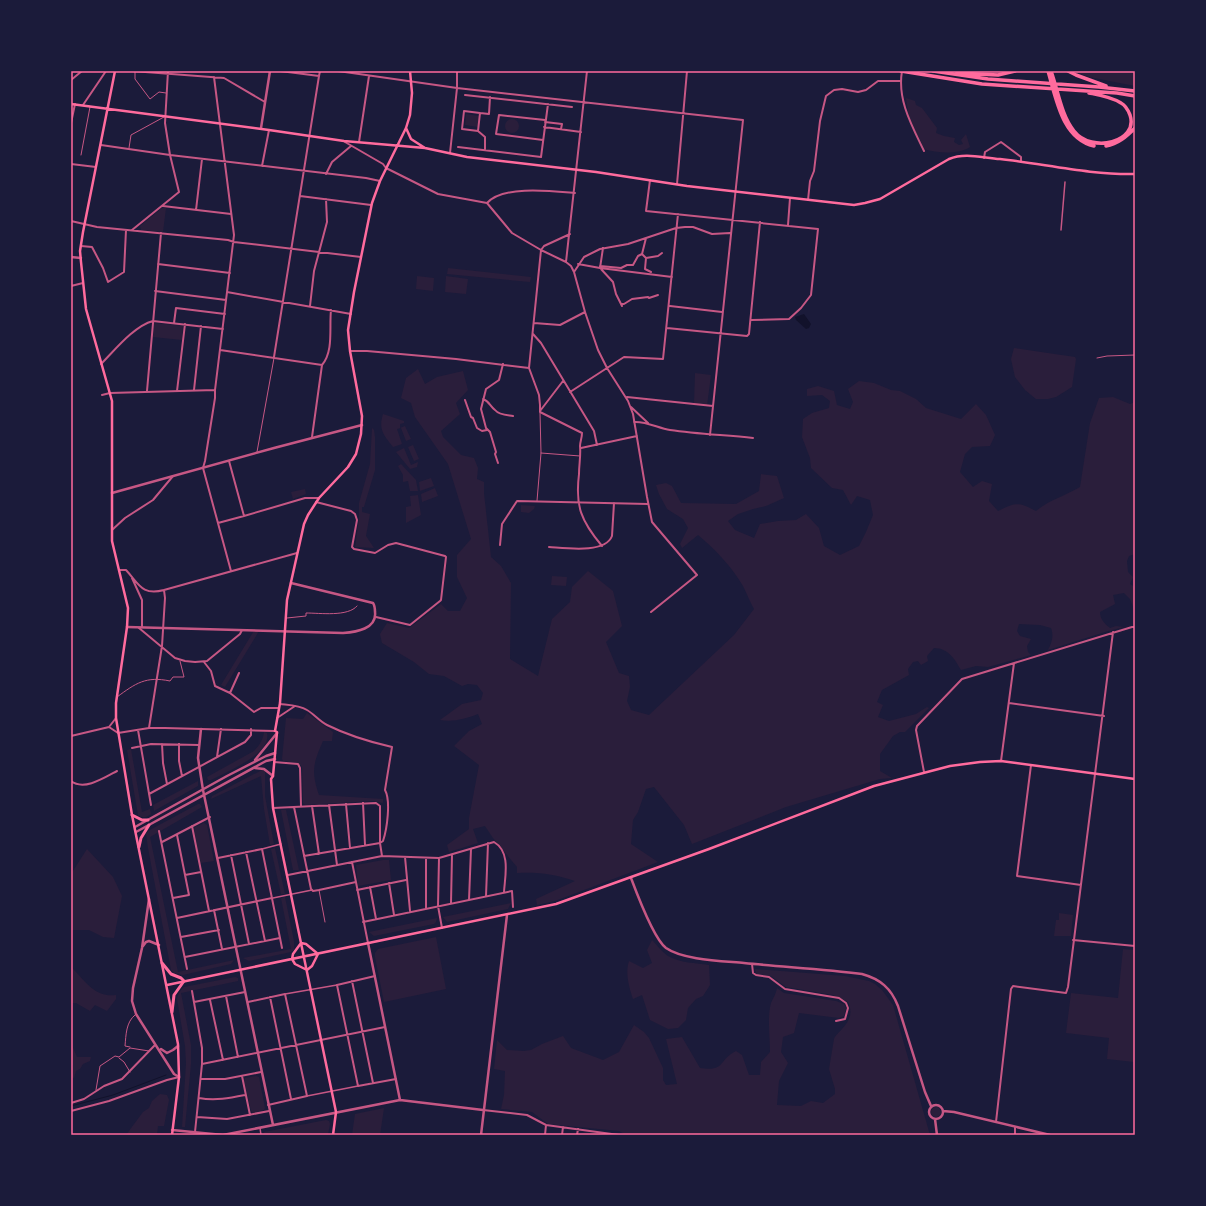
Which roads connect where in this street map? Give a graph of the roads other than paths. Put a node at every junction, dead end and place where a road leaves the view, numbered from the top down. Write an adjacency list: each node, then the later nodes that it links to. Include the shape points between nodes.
1 (82, 71): 26 (street)
2 (106, 71): 42 (street)
3 (115, 71): 45 (main road)
4 (132, 71): 5 (street)
5 (135, 71): 20 (street); 33 (lane, via 135,79 150,99 159,92)
6 (270, 71): 37 (street)
7 (280, 71): 22 (street)
8 (320, 71): 22 (street)
9 (338, 71): 23 (street)
10 (410, 71): 28 (main road)
11 (457, 71): 29 (street)
12 (588, 71): 38 (street)
13 (687, 71): 47 (street)
14 (902, 71): 27 (street); 31 (highway, via 982,84)
15 (933, 71): 21 (highway)
16 (1015, 71): 21 (highway, via 998,75)
17 (1048, 71): 25 (highway)
18 (1051, 71): 25 (highway)
19 (1068, 71): 30 (highway)
20 (168, 72): 24 (street); 33 (street)
21 (950, 74): 30 (highway)
22 (319, 76): 60 (street)
23 (369, 76): 28 (street); 63 (street)
24 (214, 77): 37 (street, via 226,79); 51 (street)
25 (1052, 78): 39 (highway)
26 (71, 80)
27 (900, 81): 71 (street, via 908,119); 96 (street, via 878,81 866,90 834,90 826,96)
28 (411, 82): 29 (street); 54 (main road, via 410,113)
29 (457, 88): 38 (street); 72 (street)
30 (1113, 88): 32 (highway)
31 (1081, 90): 35 (highway); 39 (highway, via 1122,104 1131,121 1126,134 1108,144 1087,141 1074,132)
32 (1135, 91)
33 (167, 93): 48 (street)
34 (465, 95): 36 (street)
35 (1135, 96)
36 (490, 97): 41 (street); 46 (street, via 489,114)
37 (265, 102): 53 (street)
38 (584, 102): 47 (street); 59 (street)
39 (1059, 103): 55 (highway, via 1070,132 1089,145 1114,144)
40 (73, 104): 42 (main road); 50 (street)
41 (548, 104): 44 (street); 49 (street)
42 (83, 105): 43 (main road)
43 (90, 106): 45 (main road); 73 (lane)
44 (572, 107)
45 (108, 109): 48 (main road); 64 (main road)
46 (480, 113): 58 (street); 58 (street, via 464,111 462,129)
47 (684, 114): 90 (street); 91 (street, via 743,120)
48 (165, 117): 51 (main road); 69 (lane, via 131,135); 74 (street)
49 (545, 121): 52 (street); 56 (street, via 562,124); 61 (street, via 499,115 496,134)
50 (71, 123)
51 (220, 123): 53 (main road); 77 (street)
52 (544, 127): 56 (street); 61 (street)
53 (261, 128): 57 (main road)
54 (406, 128): 66 (main road); 68 (main road, via 411,139)
55 (1135, 128)
56 (561, 129): 59 (street)
57 (269, 130): 60 (main road); 80 (street)
58 (478, 131): 70 (street, via 485,137)
59 (581, 132): 83 (street)
60 (310, 136): 62 (main road); 84 (street)
61 (543, 140): 70 (street, via 541,156)
62 (344, 141): 63 (main road); 65 (street)
63 (360, 142): 66 (main road)
64 (101, 145): 69 (street); 81 (main road)
65 (351, 146): 82 (street); 85 (street, via 332,162)
66 (397, 146): 68 (main road); 82 (main road)
67 (458, 147): 70 (street)
68 (425, 148): 72 (main road)
69 (129, 150): 74 (street)
70 (485, 150)
71 (924, 151)
72 (450, 153): 83 (main road)
73 (81, 155)
74 (170, 155): 76 (street); 99 (street, via 179,192)
75 (984, 158): 78 (main road); 78 (street, via 985,152 1001,142 1021,157); 96 (main road, via 949,158 880,200 865,204)
76 (202, 159): 77 (street); 100 (street)
77 (225, 162): 80 (street); 101 (street)
78 (1021, 162): 86 (main road)
79 (71, 164): 81 (street)
80 (262, 166): 84 (street)
81 (96, 168): 106 (main road)
82 (386, 168): 88 (main road); 97 (street, via 438,194)
83 (576, 170): 87 (main road); 92 (street)
84 (304, 171): 85 (street); 93 (street)
85 (326, 174): 88 (street)
86 (1135, 174)
87 (650, 180): 90 (main road); 102 (street, via 646,211)
88 (380, 181): 98 (main road)
89 (1065, 182): 111 (street)
90 (677, 184): 91 (main road)
91 (734, 191): 94 (main road); 103 (street)
92 (575, 194): 97 (street, via 530,191 506,193 494,197); 114 (street)
93 (300, 196): 95 (street); 119 (street)
94 (790, 198): 96 (main road); 107 (street)
95 (326, 200): 98 (street); 121 (street, via 326,222)
96 (808, 200)
97 (487, 203): 120 (street, via 512,233)
98 (371, 205): 125 (main road)
99 (162, 206): 100 (street); 110 (street)
100 (196, 210): 101 (street)
101 (231, 214): 116 (street)
102 (678, 214): 103 (street); 108 (street)
103 (732, 219): 105 (street); 112 (street)
104 (71, 221): 106 (street)
105 (760, 222): 107 (street); 150 (street)
106 (85, 224): 109 (street); 117 (main road)
107 (788, 225): 150 (street, via 818,229 811,295 789,319)
108 (676, 228): 112 (street, via 693,227 712,234); 115 (street); 135 (street)
109 (126, 230): 110 (street); 117 (street, via 124,272 108,282 92,246)
110 (132, 230): 113 (street)
111 (1061, 230)
112 (731, 232): 147 (street)
113 (161, 233): 116 (street); 129 (street)
114 (570, 234): 120 (street, via 544,246); 128 (street)
115 (646, 238): 118 (street); 123 (street)
116 (234, 242): 119 (street); 134 (street)
117 (81, 246): 126 (main road)
118 (603, 248): 130 (street, via 590,253); 131 (street)
119 (292, 249): 121 (street); 142 (street)
120 (541, 250): 128 (street); 153 (street)
121 (318, 252): 125 (street); 144 (street)
122 (662, 253): 127 (street)
123 (642, 254): 127 (street); 131 (street, via 633,265 621,268)
124 (71, 257): 126 (street)
125 (361, 257): 149 (main road)
126 (81, 258): 136 (main road)
127 (646, 258): 133 (street, via 645,269)
128 (566, 262): 132 (street)
129 (158, 264): 134 (street); 138 (street)
130 (578, 264): 131 (street); 132 (street)
131 (600, 267): 135 (street); 140 (street, via 613,282 621,305 632,299)
132 (574, 272): 146 (street)
133 (651, 272)
134 (230, 273): 139 (street)
135 (672, 277): 143 (street)
136 (83, 283): 137 (street); 165 (main road, via 88,319)
137 (71, 286)
138 (156, 291): 141 (street); 151 (street)
139 (227, 292): 141 (street); 142 (street)
140 (658, 295)
141 (226, 300): 148 (street)
142 (282, 302): 144 (street); 163 (street)
143 (669, 306): 147 (street); 156 (street)
144 (310, 307): 145 (street)
145 (332, 310): 149 (street); 167 (street, via 330,342 327,358)
146 (585, 312): 153 (street, via 560,325); 169 (street)
147 (722, 312): 158 (street)
148 (224, 314): 152 (street, via 176,308); 157 (street)
149 (351, 314): 161 (main road, via 348,334)
150 (750, 320): 158 (street, via 748,335)
151 (153, 321): 152 (street); 165 (street, via 138,328); 173 (street)
152 (174, 323): 154 (street)
153 (534, 323): 159 (street)
154 (185, 324): 155 (street); 174 (street)
155 (201, 326): 157 (street); 171 (street)
156 (666, 328): 158 (street); 169 (street, via 663,359 624,357)
157 (223, 329): 160 (street)
158 (720, 333): 181 (street)
159 (533, 334): 168 (street); 170 (street)
160 (220, 350): 163 (street); 172 (street)
161 (350, 351): 166 (street); 187 (main road)
162 (1135, 355): 164 (lane)
163 (274, 357): 167 (street); 195 (lane)
164 (1097, 358)
165 (101, 364): 176 (main road)
166 (503, 364): 168 (street); 179 (street, via 498,380 486,389)
167 (322, 365): 191 (street)
168 (529, 368): 183 (street, via 539,395)
169 (607, 368): 175 (street); 178 (street)
170 (564, 381): 175 (street); 183 (street)
171 (194, 390): 172 (street); 174 (street)
172 (215, 390): 200 (street, via 216,398)
173 (147, 391): 174 (street); 176 (street)
174 (177, 391)
175 (570, 392): 193 (street, via 594,431)
176 (110, 393): 177 (street); 202 (main road)
177 (102, 395)
178 (626, 397): 181 (street); 182 (street)
179 (483, 399): 184 (street, via 500,414); 188 (street, via 481,409)
180 (466, 400): 188 (street, via 477,428)
181 (713, 406): 189 (street)
182 (631, 407): 185 (street); 186 (street)
183 (540, 412): 194 (street, via 582,434); 196 (lane)
184 (513, 416)
185 (634, 422): 186 (street); 190 (street)
186 (649, 424): 189 (street, via 670,430)
187 (362, 425): 191 (street); 203 (main road, via 353,460)
188 (487, 430): 199 (street, via 490,432)
189 (710, 435): 192 (street)
190 (637, 436): 193 (street); 208 (street)
191 (312, 437): 195 (street)
192 (753, 438)
193 (597, 445): 194 (street)
194 (581, 448): 197 (street)
195 (257, 452): 198 (street)
196 (541, 453): 197 (lane); 205 (lane)
197 (581, 456): 206 (street)
198 (229, 461): 200 (street); 209 (street)
199 (498, 463)
200 (203, 468): 201 (street); 210 (street)
201 (174, 475): 202 (street); 211 (street, via 153,500)
202 (112, 493): 211 (main road)
203 (319, 498): 204 (main road); 209 (street, via 305,498)
204 (316, 502): 215 (main road, via 304,524); 223 (street, via 355,514 357,520 352,547 354,550 375,553 396,543 446,556 440,601 410,625)
205 (537, 502): 206 (street); 212 (street, via 517,501 502,524)
206 (578, 502): 207 (street); 213 (street, via 585,524)
207 (614, 503): 208 (street); 213 (street, via 612,537)
208 (648, 504): 222 (street, via 655,526 697,575)
209 (244, 516): 210 (street)
210 (218, 523): 217 (street)
211 (112, 530): 216 (main road)
212 (500, 545)
213 (602, 546): 214 (street)
214 (549, 548)
215 (297, 553): 217 (street); 219 (main road)
216 (119, 570): 218 (street, via 126,570); 225 (main road, via 128,608)
217 (231, 571): 220 (street)
218 (132, 577): 220 (street, via 146,590); 227 (street, via 142,600)
219 (291, 583): 223 (street, via 373,603); 224 (main road)
220 (164, 590): 228 (street)
221 (357, 606): 224 (lane, via 345,612 306,613 306,616)
222 (651, 612)
223 (376, 617): 231 (street, via 365,629 351,632)
224 (286, 618): 231 (main road)
225 (127, 627): 226 (street); 240 (main road)
226 (138, 627): 227 (street); 233 (street)
227 (142, 627): 228 (street)
228 (164, 627): 230 (street); 233 (street)
229 (1135, 627): 232 (street)
230 (242, 630): 231 (street); 235 (street)
231 (285, 631): 241 (main road)
232 (1113, 632): 236 (street); 245 (street)
233 (162, 646): 234 (street); 238 (street)
234 (180, 660): 235 (street); 238 (lane, via 184,677 173,677 170,681)
235 (204, 662): 239 (street, via 211,671 215,686)
236 (1014, 662): 242 (street); 271 (street, via 962,679 917,726)
237 (240, 673): 239 (street)
238 (157, 678): 240 (lane, via 142,681); 249 (street)
239 (230, 692): 244 (street, via 254,712 261,708)
240 (117, 698): 246 (main road)
241 (280, 704): 243 (street); 244 (main road)
242 (1009, 704): 245 (street); 265 (street)
243 (295, 706): 247 (street); 299 (street, via 306,709 326,724 355,737 392,747 385,790 388,794 385,833)
244 (279, 708): 247 (main road)
245 (1104, 716): 272 (street)
246 (116, 718): 248 (street); 255 (main road)
247 (276, 719): 254 (main road)
248 (109, 727): 255 (street); 256 (street)
249 (148, 728): 250 (street); 253 (street)
250 (201, 729): 251 (street); 259 (street)
251 (221, 729): 252 (street); 263 (street)
252 (251, 729): 254 (street); 263 (street, via 249,739)
253 (138, 730): 255 (street); 260 (street)
254 (276, 731): 262 (main road); 266 (street, via 262,753)
255 (118, 733): 289 (main road)
256 (71, 736)
257 (162, 744): 258 (street); 260 (street); 277 (street)
258 (179, 744): 259 (street); 273 (street)
259 (199, 744): 268 (street)
260 (141, 746): 261 (street); 279 (street)
261 (132, 748)
262 (275, 753): 264 (main road); 266 (street)
263 (217, 757): 268 (street)
264 (274, 761): 269 (street, via 266,761); 274 (main road); 285 (street, via 298,764)
265 (1001, 761): 267 (main road); 271 (main road)
266 (251, 764): 278 (street)
267 (1031, 765): 272 (main road); 328 (street, via 1017,876)
268 (199, 767): 273 (street); 278 (street)
269 (255, 768): 274 (street, via 264,769); 280 (street)
270 (117, 771): 276 (street, via 100,780 82,785 76,785)
271 (924, 772): 324 (main road, via 874,786)
272 (1096, 774): 275 (main road); 328 (street)
273 (182, 776): 277 (street)
274 (273, 776): 288 (main road)
275 (1135, 779)
276 (71, 781)
277 (167, 784): 279 (street)
278 (203, 790): 280 (street); 291 (street)
279 (148, 794): 283 (street)
280 (204, 795): 290 (street); 292 (street)
281 (363, 803): 282 (street); 299 (street, via 376,803 380,806); 302 (street)
282 (346, 804): 284 (street); 304 (street)
283 (151, 805)
284 (329, 805): 286 (street); 307 (street)
285 (301, 806): 286 (street); 287 (street)
286 (312, 806): 309 (street)
287 (294, 807): 288 (street); 312 (street)
288 (273, 808): 301 (main road)
289 (132, 814): 291 (main road, via 142,820); 294 (main road)
290 (210, 817): 293 (street); 315 (street)
291 (148, 820): 294 (street)
292 (149, 825): 296 (street); 303 (main road)
293 (192, 826): 297 (street); 321 (street)
294 (135, 827): 296 (main road)
295 (159, 831): 298 (street)
296 (136, 832): 303 (main road)
297 (177, 835): 298 (street); 322 (street)
298 (162, 842): 337 (street)
299 (380, 843): 302 (street); 313 (street)
300 (488, 843): 306 (street); 333 (street, via 494,842 505,856); 336 (street)
301 (281, 844): 305 (street); 323 (main road)
302 (365, 845): 304 (street)
303 (139, 847): 335 (main road)
304 (350, 848): 307 (street)
305 (262, 849): 308 (street); 338 (street)
306 (471, 849): 311 (street); 339 (street)
307 (335, 851): 309 (street); 319 (street)
308 (246, 852): 310 (street); 340 (street)
309 (319, 854): 312 (street)
310 (231, 855): 315 (street); 342 (street)
311 (452, 855): 317 (street); 341 (street)
312 (304, 856): 320 (street)
313 (382, 856): 314 (street); 318 (street)
314 (405, 857): 316 (street); 325 (street)
315 (218, 858): 344 (street)
316 (426, 858): 317 (street); 346 (street)
317 (439, 858): 343 (street)
318 (352, 862): 319 (street); 326 (street)
319 (337, 865): 320 (street)
320 (308, 871): 323 (street); 330 (street)
321 (201, 872): 322 (street); 348 (street)
322 (185, 875): 337 (street, via 189,895)
323 (288, 875): 334 (main road)
324 (631, 878): 351 (main road, via 556,904); 376 (street, via 655,934 668,949 686,956)
325 (406, 880): 327 (street); 349 (street)
326 (356, 882): 331 (street); 332 (street)
327 (389, 883): 329 (street); 350 (street)
328 (1081, 885): 360 (street)
329 (370, 887): 332 (street); 353 (street)
330 (312, 890): 331 (street); 334 (street)
331 (319, 890): 354 (lane)
332 (357, 890): 355 (street)
333 (504, 892): 336 (street); 345 (street, via 512,891)
334 (292, 894): 338 (street); 362 (main road)
335 (149, 896): 365 (main road); 368 (street)
336 (486, 896): 339 (street)
337 (173, 898): 352 (street)
338 (272, 898): 340 (street); 359 (street)
339 (469, 900): 341 (street)
340 (257, 902): 342 (street); 361 (street)
341 (451, 903): 343 (street)
342 (241, 905): 344 (street); 364 (street)
343 (438, 906): 346 (street); 356 (street)
344 (228, 907): 347 (street); 366 (street)
345 (513, 907)
346 (426, 908): 349 (street)
347 (214, 910): 348 (street); 357 (street)
348 (209, 911): 352 (street)
349 (410, 911): 350 (street)
350 (394, 915): 353 (street)
351 (507, 915): 356 (main road); 430 (street)
352 (177, 918): 358 (street)
353 (376, 919): 355 (street)
354 (325, 922)
355 (363, 922): 363 (street)
356 (442, 929): 363 (main road)
357 (219, 930): 358 (street); 370 (street)
358 (181, 937): 372 (street)
359 (280, 938): 361 (street); 369 (street)
360 (1074, 940): 367 (street); 438 (street, via 1066,992 1013,986 1011,989)
361 (265, 941): 364 (street)
362 (301, 943): 371 (main road); 373 (main road); 374 (main road)
363 (368, 943): 371 (main road); 380 (street)
364 (249, 944): 366 (street)
365 (159, 945): 368 (street, via 149,941); 375 (main road)
366 (236, 946): 370 (street); 378 (street)
367 (1135, 946)
368 (142, 948): 395 (street, via 133,988 132,999)
369 (282, 948)
370 (222, 949): 372 (street)
371 (318, 954): 373 (main road); 379 (main road)
372 (185, 957): 377 (street)
373 (304, 957): 374 (main road); 379 (main road)
374 (292, 959): 378 (main road); 379 (main road, via 295,964)
375 (162, 963): 381 (main road, via 171,974); 383 (main road)
376 (752, 964): 396 (street, via 753,973 769,977 785,989 839,998 848,1008 845,1019); 429 (street, via 862,974 873,976 882,982 892,992 898,1006)
377 (187, 969)
378 (241, 969): 381 (main road); 387 (street)
379 (307, 970): 385 (main road)
380 (375, 976): 382 (street); 397 (street)
381 (184, 981): 383 (main road); 394 (main road, via 174,995)
382 (352, 981): 384 (street); 398 (street)
383 (167, 985): 394 (main road)
384 (337, 985): 385 (street); 399 (street)
385 (311, 989): 388 (street); 400 (main road)
386 (192, 991): 392 (street)
387 (245, 992): 389 (street); 393 (street)
388 (285, 994): 390 (street); 402 (street)
389 (226, 996): 391 (street); 409 (street)
390 (270, 997): 393 (street); 405 (street)
391 (210, 1000): 392 (street); 410 (street)
392 (194, 1002): 411 (street, via 201,1038)
393 (248, 1002): 407 (street)
394 (172, 1012): 403 (main road)
395 (136, 1014): 401 (street); 404 (lane, via 131,1018 127,1033 125,1046)
396 (836, 1021)
397 (385, 1027): 398 (street); 417 (street)
398 (363, 1031): 399 (street); 418 (street)
399 (347, 1034): 400 (street); 419 (street)
400 (321, 1039): 402 (street); 421 (main road)
401 (157, 1045): 403 (street, via 167,1053); 406 (street); 415 (street, via 174,1074)
402 (296, 1045): 405 (street); 423 (street)
403 (178, 1046): 415 (main road)
404 (130, 1048): 406 (lane); 408 (lane)
405 (280, 1048): 407 (street); 425 (street)
406 (149, 1051): 412 (street)
407 (258, 1053): 409 (street); 413 (street)
408 (119, 1057): 412 (lane); 420 (lane, via 115,1056 100,1066)
409 (238, 1057): 410 (street)
410 (223, 1060): 411 (street)
411 (202, 1064): 416 (street)
412 (130, 1072): 420 (street, via 122,1079)
413 (261, 1072): 414 (street); 428 (street)
414 (242, 1076): 416 (street, via 218,1080); 422 (street)
415 (179, 1077): 431 (street); 445 (main road)
416 (201, 1078): 424 (street)
417 (396, 1079): 418 (street); 426 (street)
418 (373, 1083): 419 (street)
419 (358, 1086): 421 (street)
420 (96, 1091): 427 (street)
421 (332, 1091): 423 (street); 434 (main road)
422 (246, 1095): 424 (street, via 212,1100); 435 (street)
423 (307, 1096): 425 (street)
424 (199, 1098): 436 (street)
425 (291, 1100): 428 (street)
426 (400, 1100): 430 (street); 434 (street)
427 (71, 1103)
428 (268, 1104): 432 (street)
429 (931, 1106): 433 (street, via 938,1105); 437 (street, via 929,1113)
430 (483, 1110): 440 (street, via 527,1115); 450 (street)
431 (71, 1111)
432 (269, 1111): 435 (street); 439 (street)
433 (943, 1111): 437 (street, via 941,1117); 438 (street)
434 (336, 1112): 439 (street); 449 (main road)
435 (250, 1115): 436 (street, via 227,1119)
436 (197, 1117): 446 (street)
437 (935, 1119): 455 (street)
438 (996, 1122): 442 (street)
439 (273, 1125): 443 (street)
440 (546, 1125): 441 (street); 451 (street)
441 (563, 1127): 444 (street); 452 (street)
442 (1015, 1127): 456 (street); 457 (street)
443 (260, 1128): 446 (street, via 223,1135); 448 (street)
444 (578, 1129): 453 (street); 454 (street)
445 (172, 1130): 446 (street); 447 (main road)
446 (195, 1133)
447 (172, 1135)
448 (262, 1135)
449 (333, 1135)
450 (481, 1135)
451 (545, 1135)
452 (562, 1135)
453 (577, 1135)
454 (619, 1135)
455 (937, 1135)
456 (1015, 1135)
457 (1050, 1135)

